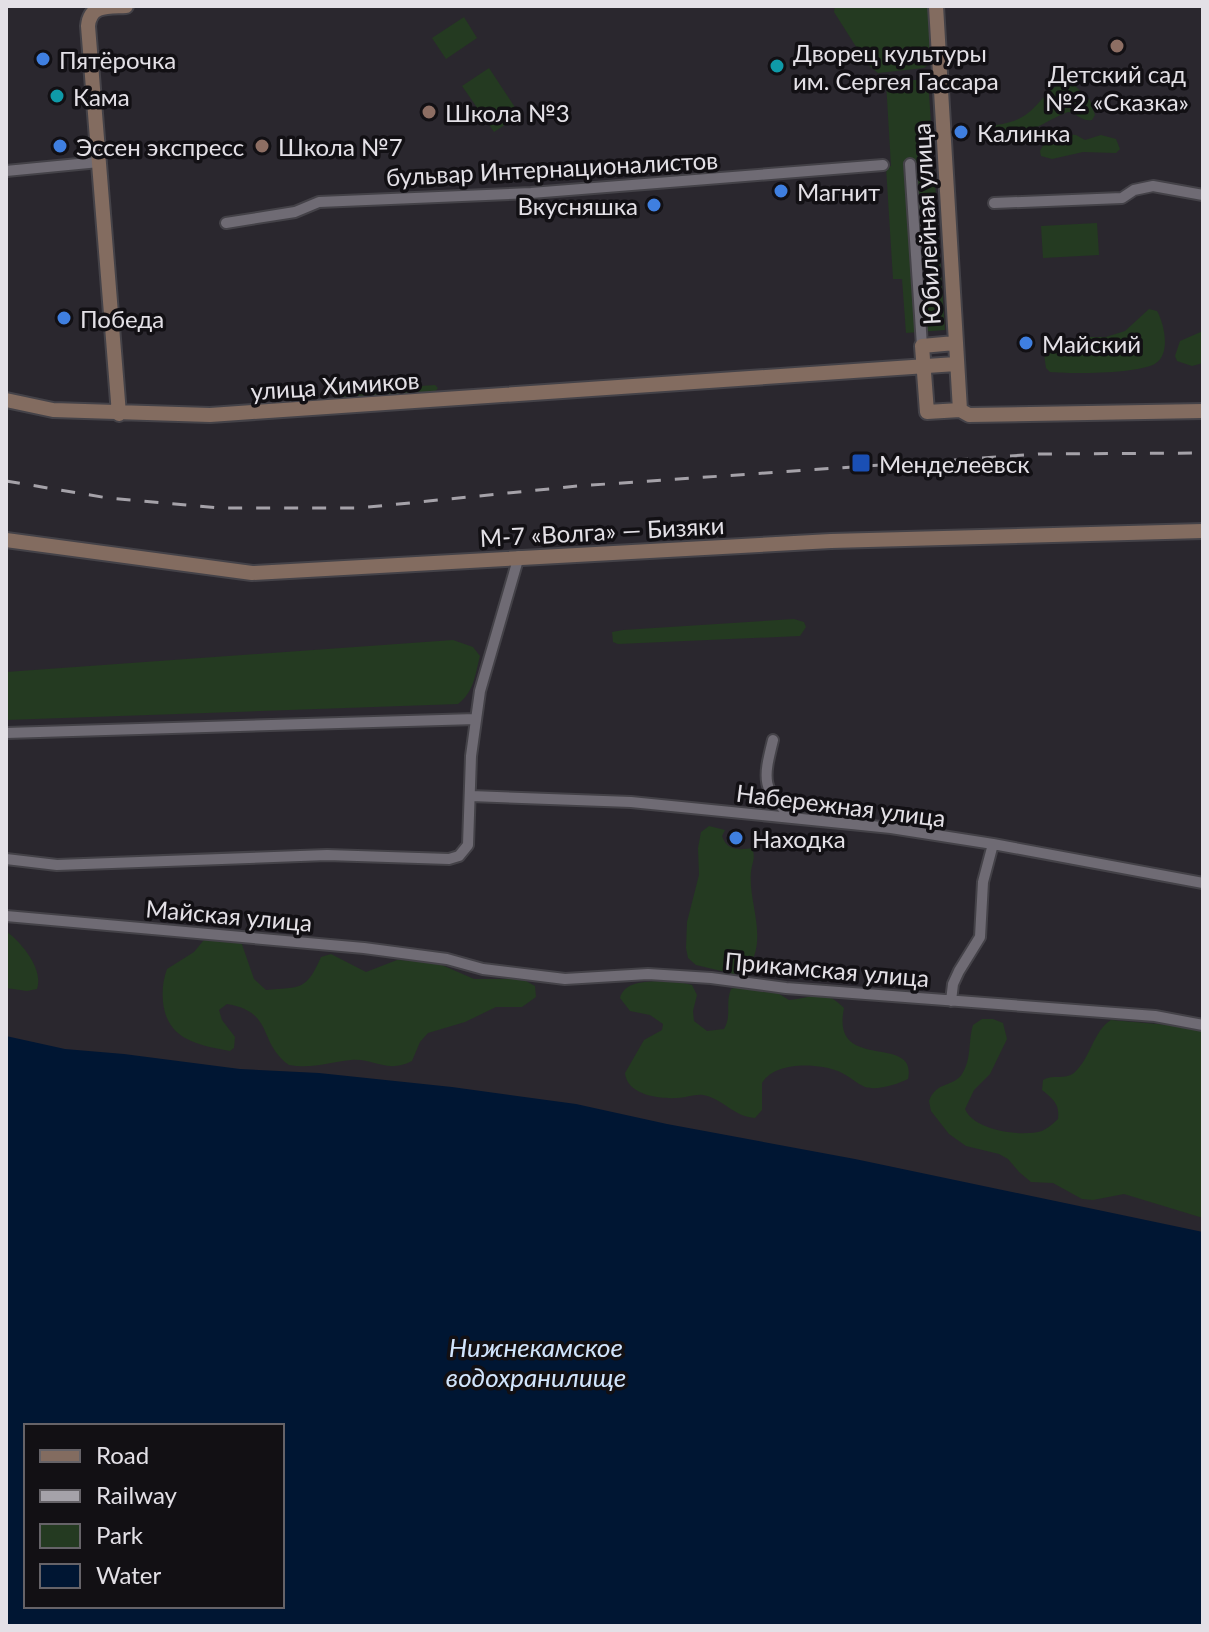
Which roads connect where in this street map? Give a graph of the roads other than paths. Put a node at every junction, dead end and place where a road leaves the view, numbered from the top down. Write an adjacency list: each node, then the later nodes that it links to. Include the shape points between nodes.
1 (126, 6): 3 (main road)
2 (936, 6): 11 (main road, Юбилейная улица)
3 (91, 9): 4 (main road)
4 (99, 162): 7 (street); 18 (main road)
5 (910, 164): 12 (street)
6 (883, 165): 10 (street, бульвар Интернационалистов, via 531,193 319,202 295,212)
7 (6, 171)
8 (1203, 195): 9 (street, via 1153,186 1122,198)
9 (994, 203)
10 (226, 223)
11 (955, 343): 12 (main road); 13 (main road, Юбилейная улица)
12 (922, 346): 14 (main road)
13 (956, 364): 14 (main road, улица Химиков); 16 (main road, Юбилейная улица)
14 (924, 366): 16 (main road, via 927,412); 18 (main road, улица Химиков, via 331,408)
15 (6, 400): 18 (main road, улица Химиков, via 53,410)
16 (960, 410): 17 (main road, via 969,415)
17 (1203, 411)
18 (119, 414)
19 (1203, 531): 21 (main road, М-7 «Волга» — Бизяки)
20 (6, 540): 21 (main road, М-7 «Волга» — Бизяки, via 252,573)
21 (519, 556): 22 (street)
22 (476, 719): 23 (street); 25 (street)
23 (6, 733)
24 (773, 740): 26 (street, via 766,784)
25 (471, 796): 26 (street, Набережная улица, via 631,802); 28 (street, via 468,845 449,859 327,855 57,865)
26 (796, 819): 27 (street, Набережная улица)
27 (993, 844): 29 (street, Набережная улица); 32 (street, via 983,882 980,937 953,984)
28 (6, 859)
29 (1203, 883)
30 (6, 916): 31 (street, Майская улица, via 296,940)
31 (447, 959): 32 (street, Прикамская улица, via 565,979 648,974)
32 (951, 1001): 33 (street, Прикамская улица, via 1155,1016)
33 (1203, 1025)

